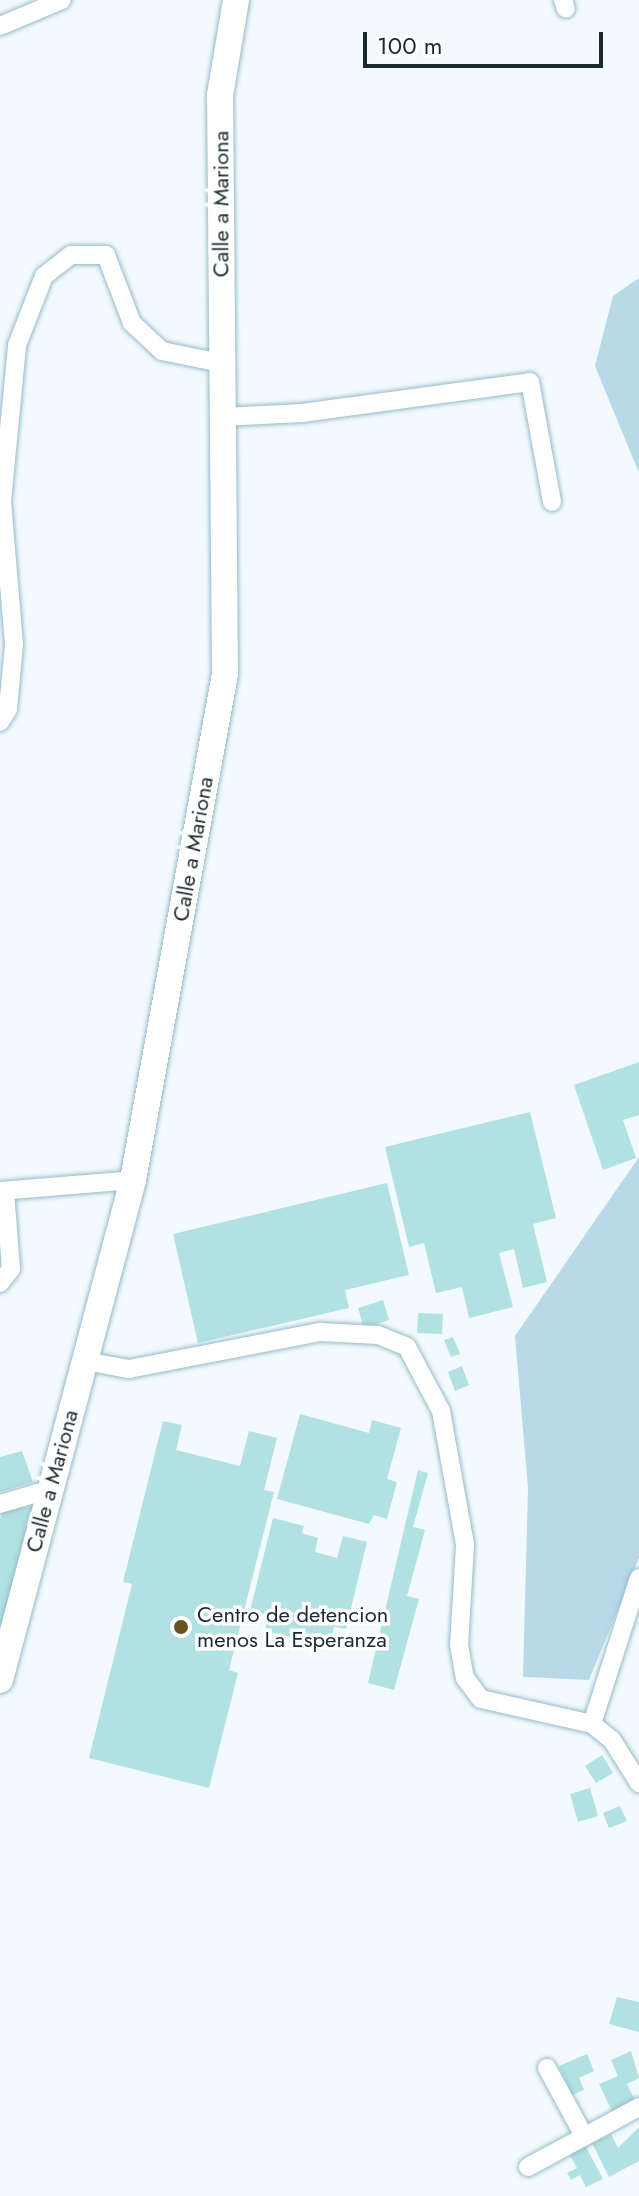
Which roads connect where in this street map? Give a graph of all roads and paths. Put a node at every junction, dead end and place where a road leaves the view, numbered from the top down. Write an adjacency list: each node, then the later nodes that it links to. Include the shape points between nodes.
1 (62, 0): 3 (street)
2 (236, 0): 5 (main road, Calle a Mariona, via 220,95)
3 (0, 26)
4 (8, 345): 5 (street, via 44,276 71,255 91,253 106,255 132,323 162,351); 8 (street, via 2,502 14,644 8,709)
5 (221, 363): 6 (main road, Calle a Mariona)
6 (222, 417): 7 (street, via 302,413 530,382); 9 (main road, Calle a Mariona, via 225,674)
7 (552, 502)
8 (0, 722)
9 (133, 1180): 10 (street); 12 (main road, Calle a Mariona)
10 (2, 1191): 11 (street, via 11,1269)
11 (0, 1283)
12 (85, 1361): 13 (main road, Calle a Mariona); 17 (street, via 129,1369 320,1332 378,1335 407,1347 441,1411 465,1545 459,1645 465,1678 481,1699)
13 (47, 1490): 14 (street); 16 (main road, Calle a Mariona)
14 (0, 1504)
15 (639, 1578): 17 (street)
16 (0, 1680)
17 (592, 1724): 18 (street, via 612,1740)
18 (639, 1783)
19 (547, 2068): 21 (street)
20 (639, 2107): 21 (street)
21 (584, 2136): 22 (street)
22 (528, 2167)

